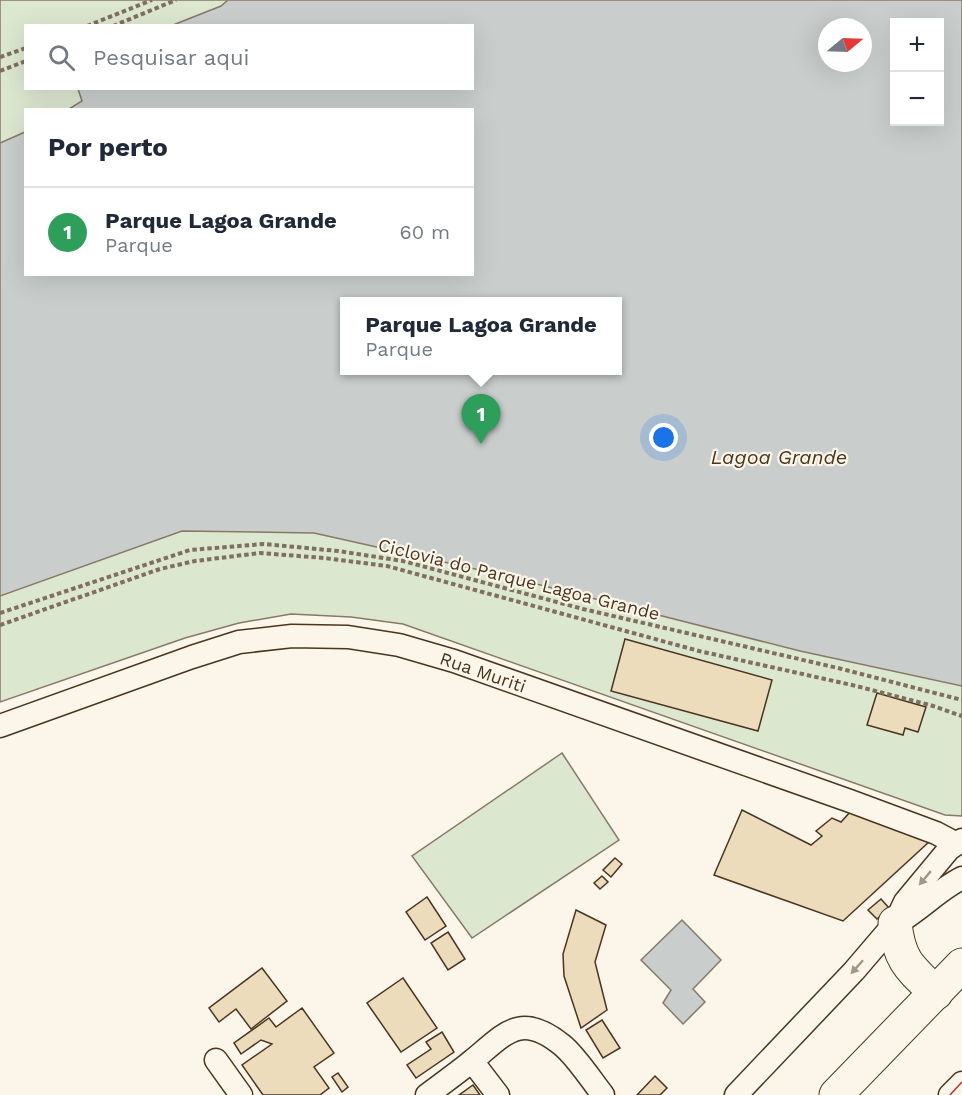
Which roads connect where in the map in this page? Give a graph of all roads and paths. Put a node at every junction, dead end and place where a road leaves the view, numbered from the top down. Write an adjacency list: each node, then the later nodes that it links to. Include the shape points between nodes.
1 (152, 0): 3 (path)
2 (176, 0): 4 (path)
3 (92, 24)
4 (118, 24)
5 (24, 49): 6 (path)
6 (0, 57)
7 (24, 62): 8 (path)
8 (0, 71)
9 (0, 613): 11 (path, Ciclovia do Parque Lagoa Grande, via 190,550 264,544 403,561 583,609)
10 (0, 625): 12 (path, via 160,569 195,561 260,553 313,557 387,566 699,651 852,685)
11 (962, 700)
12 (962, 716)
13 (0, 726): 14 (street, Rua Muriti, via 239,642 292,636 348,637 399,645 454,661 936,832)
14 (954, 846): 15 (street, via 951,870); 16 (street, one-way to 16, via 905,902)
15 (962, 877): 16 (street)
16 (895, 924): 18 (highway, via 904,960); 26 (street, one-way to 26)
17 (962, 965): 18 (highway)
18 (936, 993): 27 (highway)
19 (216, 1060): 22 (street)
20 (472, 1061): 23 (street); 24 (street); 25 (street, via 494,1040 515,1028 534,1028 563,1045)
21 (962, 1083): 28 (street)
22 (241, 1095)
23 (427, 1095)
24 (498, 1095)
25 (603, 1095)
26 (736, 1095)
27 (836, 1095)
28 (950, 1095)

